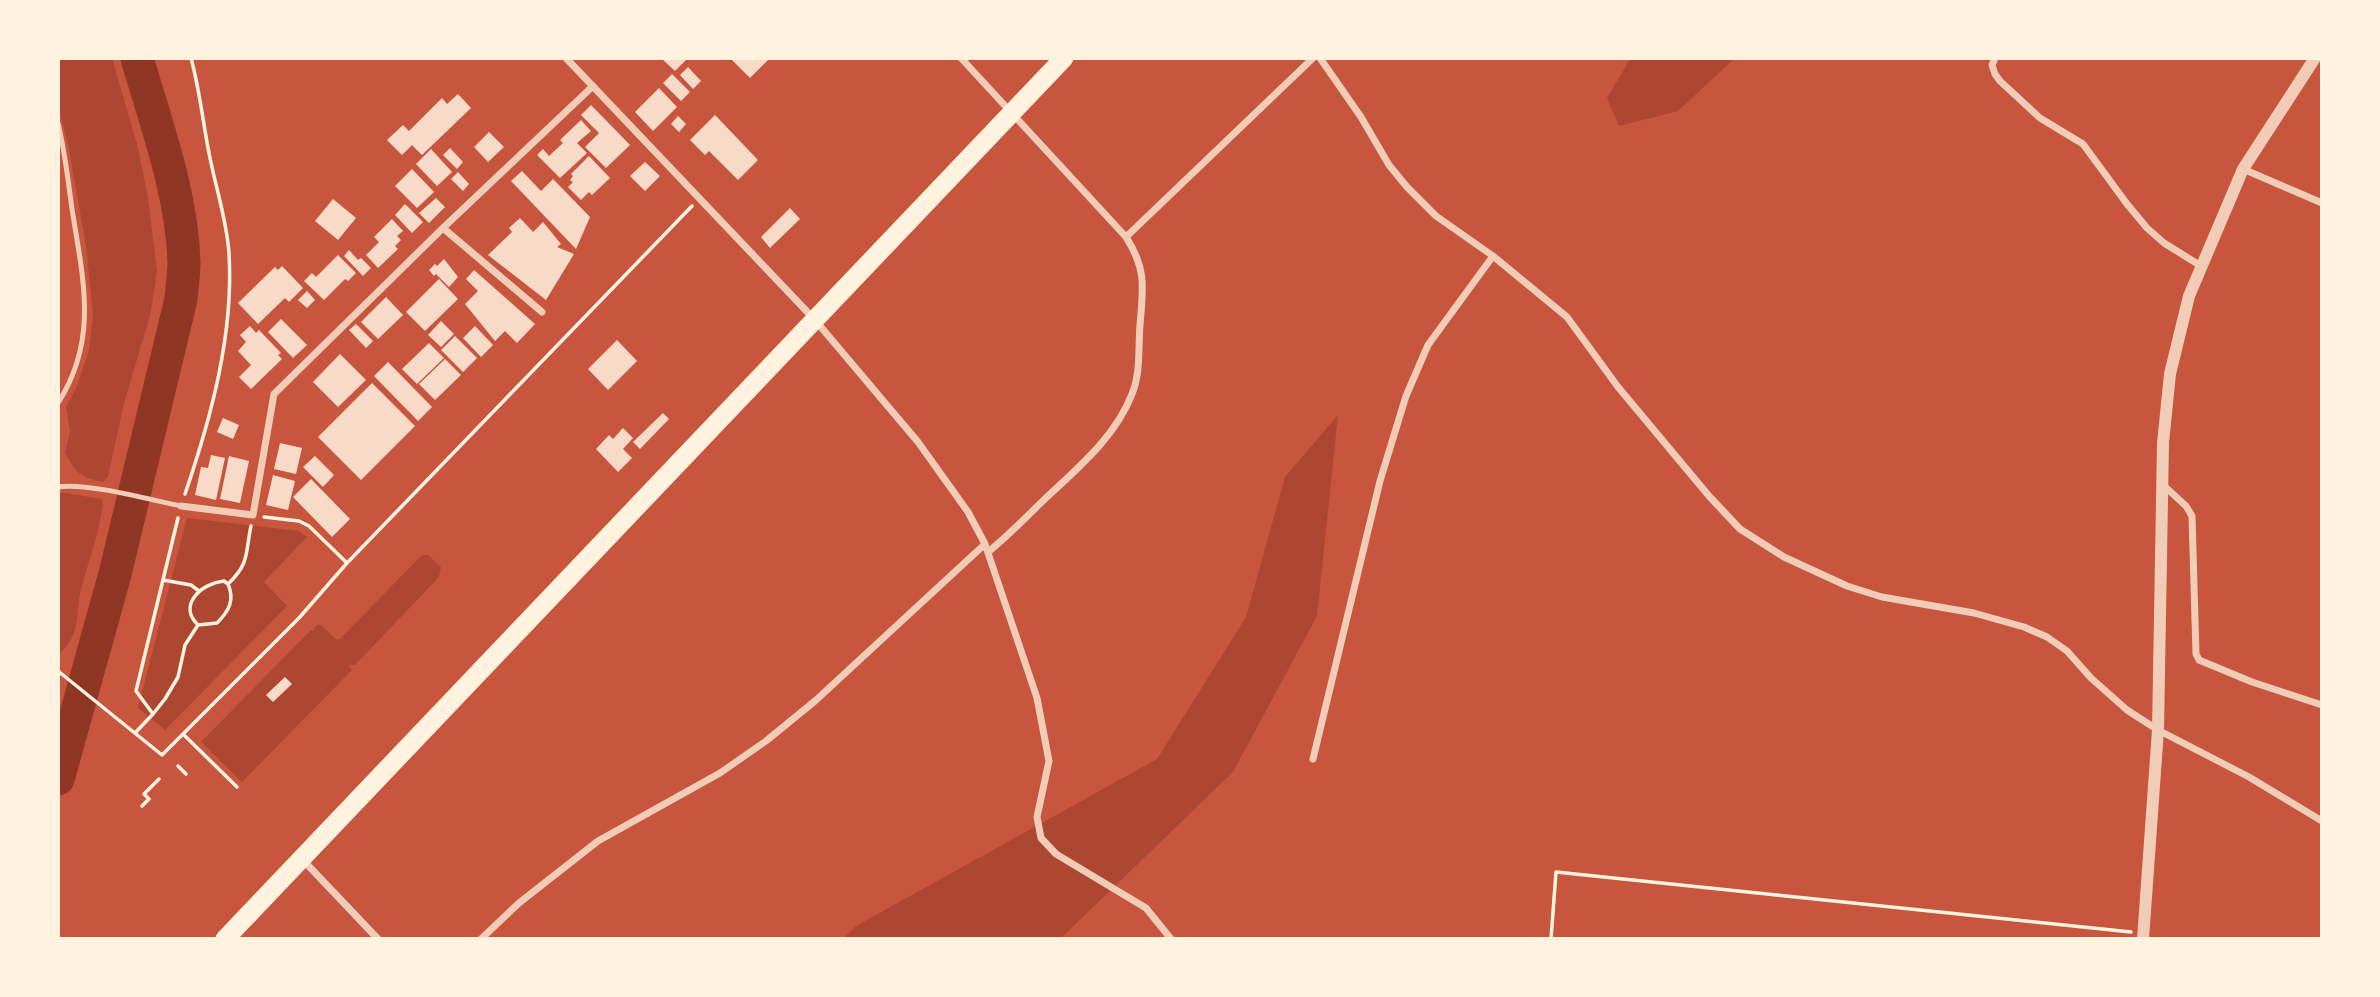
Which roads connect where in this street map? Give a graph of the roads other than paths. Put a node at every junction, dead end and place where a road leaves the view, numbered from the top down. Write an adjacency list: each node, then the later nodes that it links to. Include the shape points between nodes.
1 (566, 58): 8 (street)
2 (961, 58): 9 (street)
3 (1064, 58): 9 (highway)
4 (1314, 58): 14 (street)
5 (1320, 58): 15 (street, via 1407,187 1436,216)
6 (1995, 58): 16 (street, via 1992,65 2000,81 2040,118 2083,145 2147,228)
7 (2315, 58): 11 (street)
8 (593, 86): 13 (street); 18 (street)
9 (1011, 113): 14 (street); 18 (highway)
10 (58, 123): 19 (lane, via 86,309 74,372)
11 (2243, 169): 12 (street); 16 (street)
12 (2322, 203)
13 (443, 228): 17 (street); 22 (street, via 274,394 253,515)
14 (1126, 237): 23 (street, via 1139,262 1144,288 1133,392 1122,416 1091,455)
15 (1493, 256): 25 (street, via 1567,317 1618,387 1709,496 1761,544 1870,593 1974,613 2036,632 2067,651 2127,710); 26 (street, via 1428,345 1406,396 1380,481)
16 (2201, 266): 20 (street, via 2170,374)
17 (542, 312)
18 (815, 320): 23 (street, via 918,442 968,512); 28 (highway)
19 (58, 403)
20 (2162, 484): 24 (street, via 2192,516 2199,660); 25 (street)
21 (58, 487): 22 (lane)
22 (178, 505)
23 (987, 548): 32 (street, via 766,741 720,773 598,841); 33 (street, via 1037,698 1048,753 1037,817 1041,838 1056,855 1146,908)
24 (2322, 705)
25 (2158, 730): 27 (street); 29 (street)
26 (1313, 759)
27 (2322, 821)
28 (302, 859): 30 (highway); 31 (street)
29 (2143, 936)
30 (225, 939)
31 (378, 939)
32 (481, 939)
33 (1171, 939)

